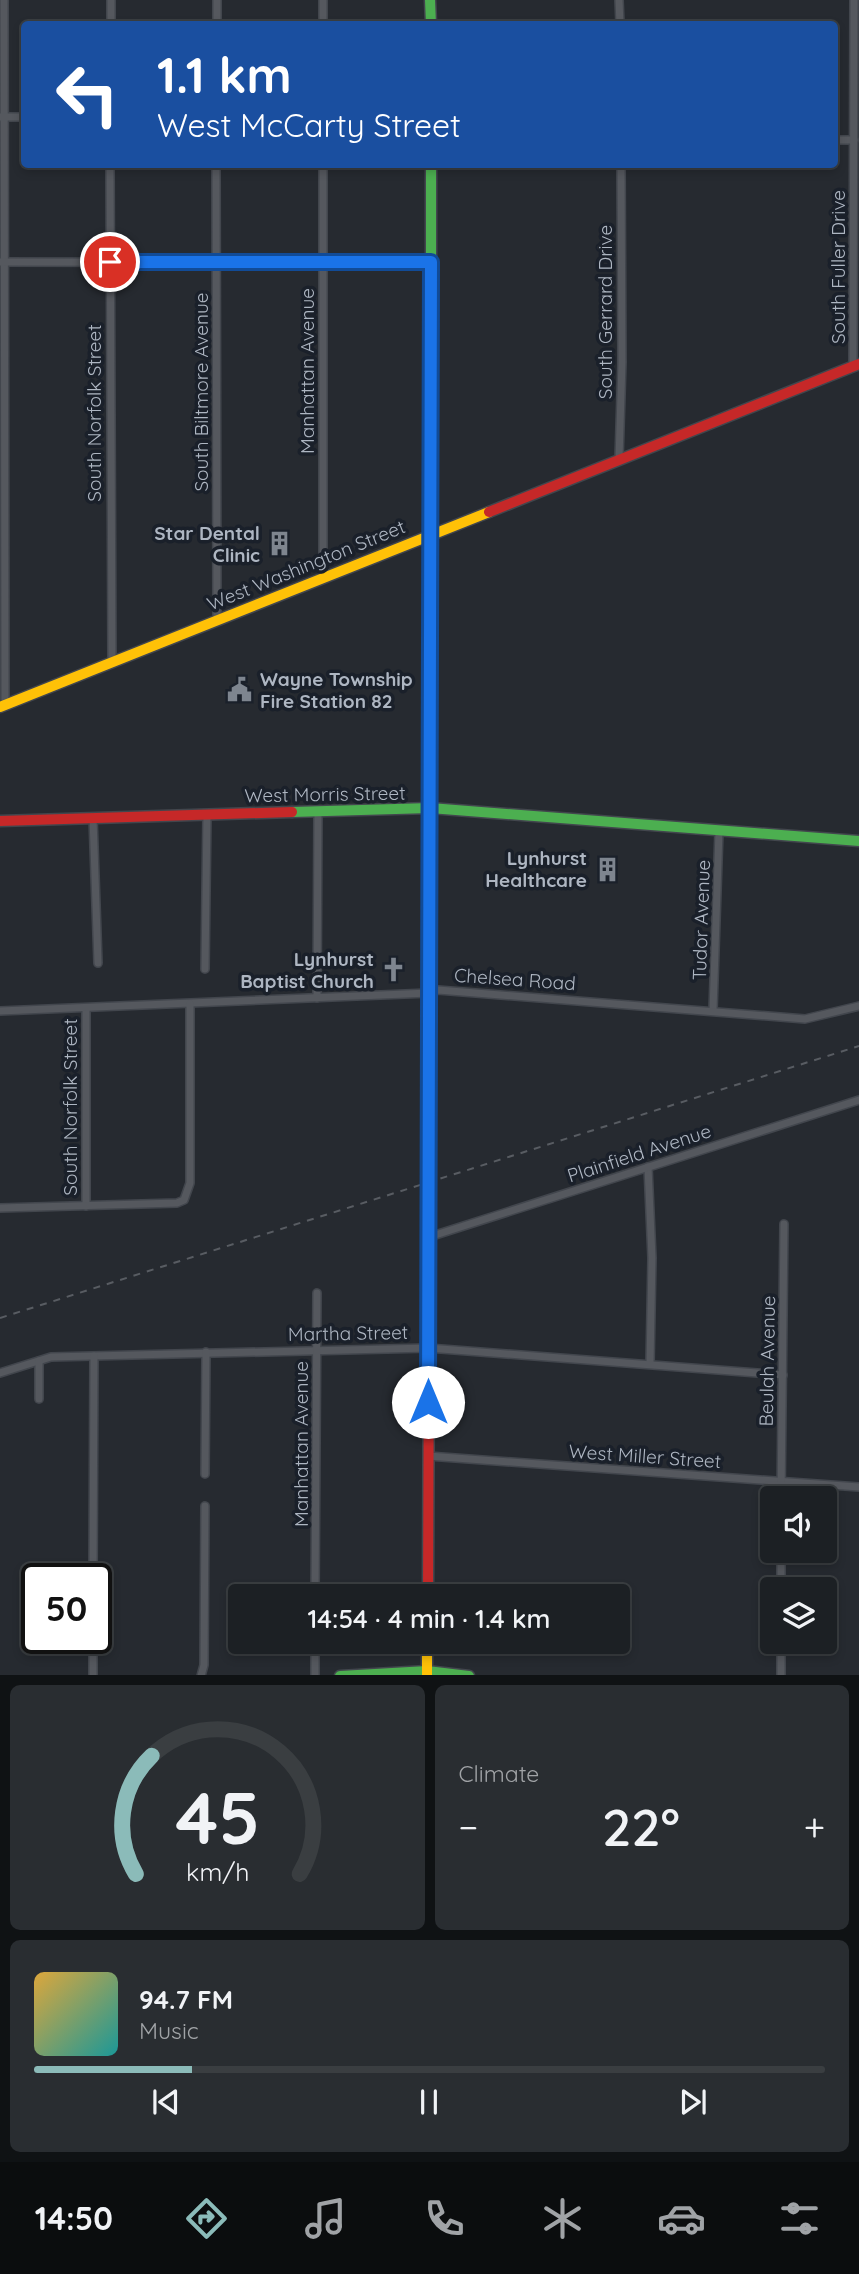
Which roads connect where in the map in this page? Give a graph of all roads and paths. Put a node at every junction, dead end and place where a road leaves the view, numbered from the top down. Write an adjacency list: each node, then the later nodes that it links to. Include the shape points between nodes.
1 (4, 0): 13 (street)
2 (111, 0): 8 (street)
3 (216, 0): 9 (street)
4 (323, 0): 10 (street)
5 (430, 0): 11 (main road)
6 (619, 0): 12 (street)
7 (854, 0): 16 (street, South Fuller Drive)
8 (111, 21)
9 (217, 21)
10 (323, 21)
11 (430, 21)
12 (620, 21)
13 (2, 117): 14 (street); 22 (street)
14 (21, 117)
15 (838, 139): 16 (street)
16 (854, 140): 27 (street, South Fuller Drive)
17 (110, 168): 23 (street, South Norfolk Street)
18 (216, 168): 24 (street, South Biltmore Avenue)
19 (323, 168): 25 (street, Manhattan Avenue)
20 (431, 168): 26 (main road)
21 (621, 168): 28 (street, South Gerrard Drive)
22 (2, 262): 23 (street); 29 (street)
23 (110, 262): 24 (street); 33 (street, South Norfolk Street)
24 (216, 262): 25 (street); 32 (street, South Biltmore Avenue)
25 (323, 262): 26 (street); 31 (street, Manhattan Avenue)
26 (431, 262): 30 (main road)
27 (856, 365): 28 (main road, West Washington Street)
28 (620, 459): 30 (main road, West Washington Street)
29 (2, 460): 34 (street)
30 (432, 534): 31 (main road, West Washington Street); 35 (main road)
31 (323, 578): 32 (main road, West Washington Street)
32 (217, 620): 33 (main road, West Washington Street)
33 (112, 662): 34 (main road, West Washington Street)
34 (3, 706)
35 (429, 808): 36 (main road, West Morris Street); 40 (main road, West Morris Street); 44 (main road)
36 (318, 811): 37 (main road, West Morris Street); 45 (street)
37 (207, 814): 38 (main road, West Morris Street); 43 (street)
38 (93, 818): 39 (main road, West Morris Street); 42 (street)
39 (0, 821)
40 (719, 831): 41 (main road, West Morris Street); 49 (street, Tudor Avenue)
41 (859, 841)
42 (98, 963)
43 (205, 969)
44 (429, 993): 45 (street, Chelsea Road); 49 (street, Chelsea Road, via 474,992); 56 (main road)
45 (317, 998): 46 (street, Chelsea Road)
46 (190, 1004): 48 (street, Chelsea Road); 53 (street, via 190,1183 185,1199)
47 (859, 1006): 49 (street, Chelsea Road, via 812,1018)
48 (86, 1008): 50 (street, Chelsea Road); 53 (street, South Norfolk Street)
49 (713, 1010)
50 (0, 1011)
51 (859, 1100): 52 (street, Plainfield Avenue)
52 (648, 1167): 56 (street, Plainfield Avenue); 63 (street)
53 (86, 1206): 54 (street)
54 (0, 1208)
55 (785, 1224): 65 (street, Beulah Avenue)
56 (429, 1237): 58 (main road)
57 (317, 1293): 59 (street, Manhattan Avenue)
58 (428, 1348): 59 (street, Martha Street); 63 (street, Martha Street); 67 (main road)
59 (317, 1349): 60 (street, Martha Street); 74 (street, Manhattan Avenue)
60 (206, 1352): 61 (street, Martha Street); 68 (street)
61 (94, 1356): 62 (street, Martha Street); 73 (street)
62 (39, 1361): 64 (street, Martha Street); 66 (street)
63 (650, 1364): 65 (street, Martha Street)
64 (0, 1373)
65 (783, 1375): 69 (street, Beulah Avenue)
66 (39, 1399)
67 (428, 1456): 69 (street, West Miller Street); 75 (main road)
68 (205, 1474)
69 (781, 1481): 70 (street, Beulah Avenue); 71 (street, West Miller Street)
70 (781, 1486)
71 (859, 1487)
72 (205, 1506): 82 (street)
73 (93, 1563)
74 (315, 1584)
75 (428, 1584)
76 (93, 1654): 81 (street)
77 (315, 1654): 83 (street)
78 (428, 1654): 80 (main road)
79 (781, 1654): 86 (street)
80 (428, 1673): 84 (main road); 85 (main road)
81 (93, 1675)
82 (201, 1675)
83 (315, 1675)
84 (340, 1675)
85 (469, 1675)
86 (782, 1675)

